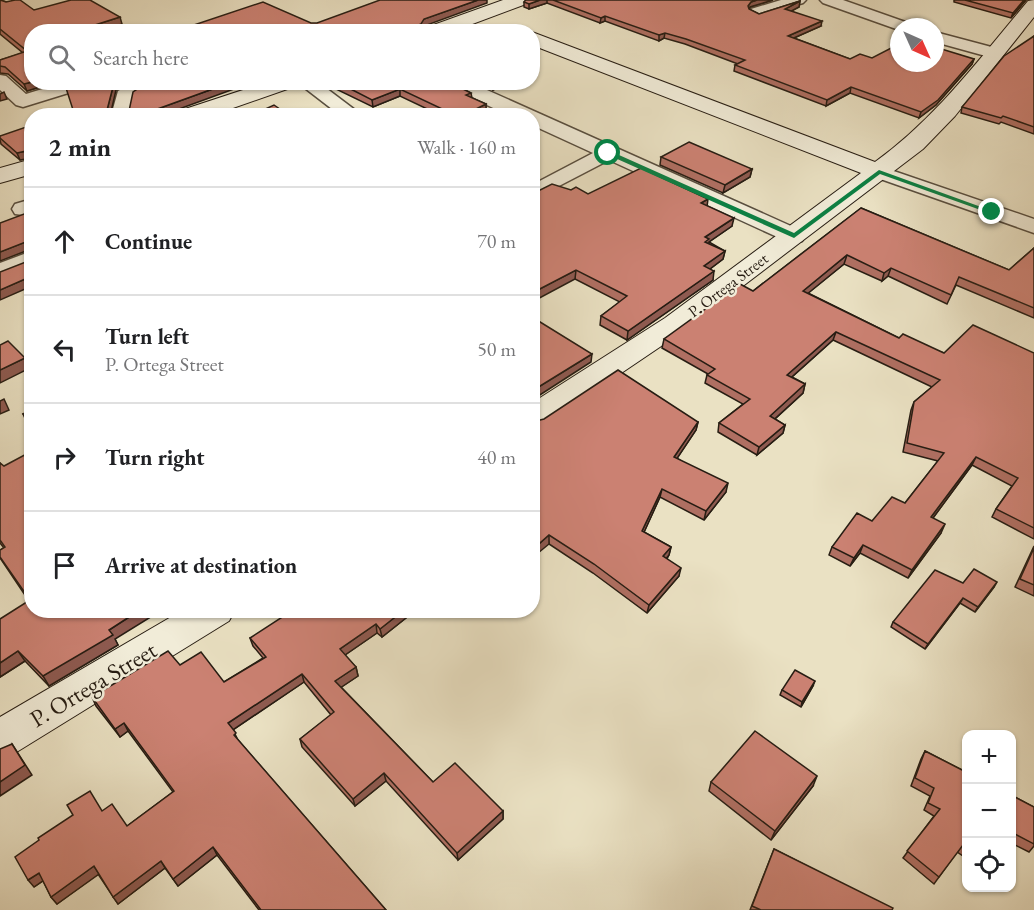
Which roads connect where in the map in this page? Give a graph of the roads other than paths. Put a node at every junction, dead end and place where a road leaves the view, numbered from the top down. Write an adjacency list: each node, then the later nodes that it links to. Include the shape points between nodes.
1 (520, 0): 6 (street)
2 (798, 0): 5 (street)
3 (828, 0): 7 (street)
4 (1034, 5): 12 (street, P. Ortega Street)
5 (757, 12)
6 (476, 16): 8 (street); 9 (street)
7 (890, 22)
8 (454, 24)
9 (496, 24)
10 (944, 39): 12 (street)
11 (540, 41): 26 (street)
12 (993, 53): 26 (street, P. Ortega Street, via 933,127)
13 (0, 80): 14 (street, via 23,101)
14 (59, 90)
15 (134, 90): 19 (street, via 124,95)
16 (266, 90): 20 (street)
17 (317, 90): 21 (street)
18 (470, 90): 22 (street)
19 (122, 108)
20 (213, 108)
21 (343, 108)
22 (509, 108)
23 (540, 122): 24 (street)
24 (608, 153): 28 (street); 30 (street)
25 (24, 168): 27 (street)
26 (879, 172): 29 (street); 30 (street, P. Ortega Street)
27 (0, 176)
28 (540, 190)
29 (1034, 226)
30 (794, 236): 33 (street, P. Ortega Street, via 659,336)
31 (24, 262): 32 (street)
32 (0, 272)
33 (540, 413)
34 (203, 618): 35 (street, P. Ortega Street)
35 (0, 739)

